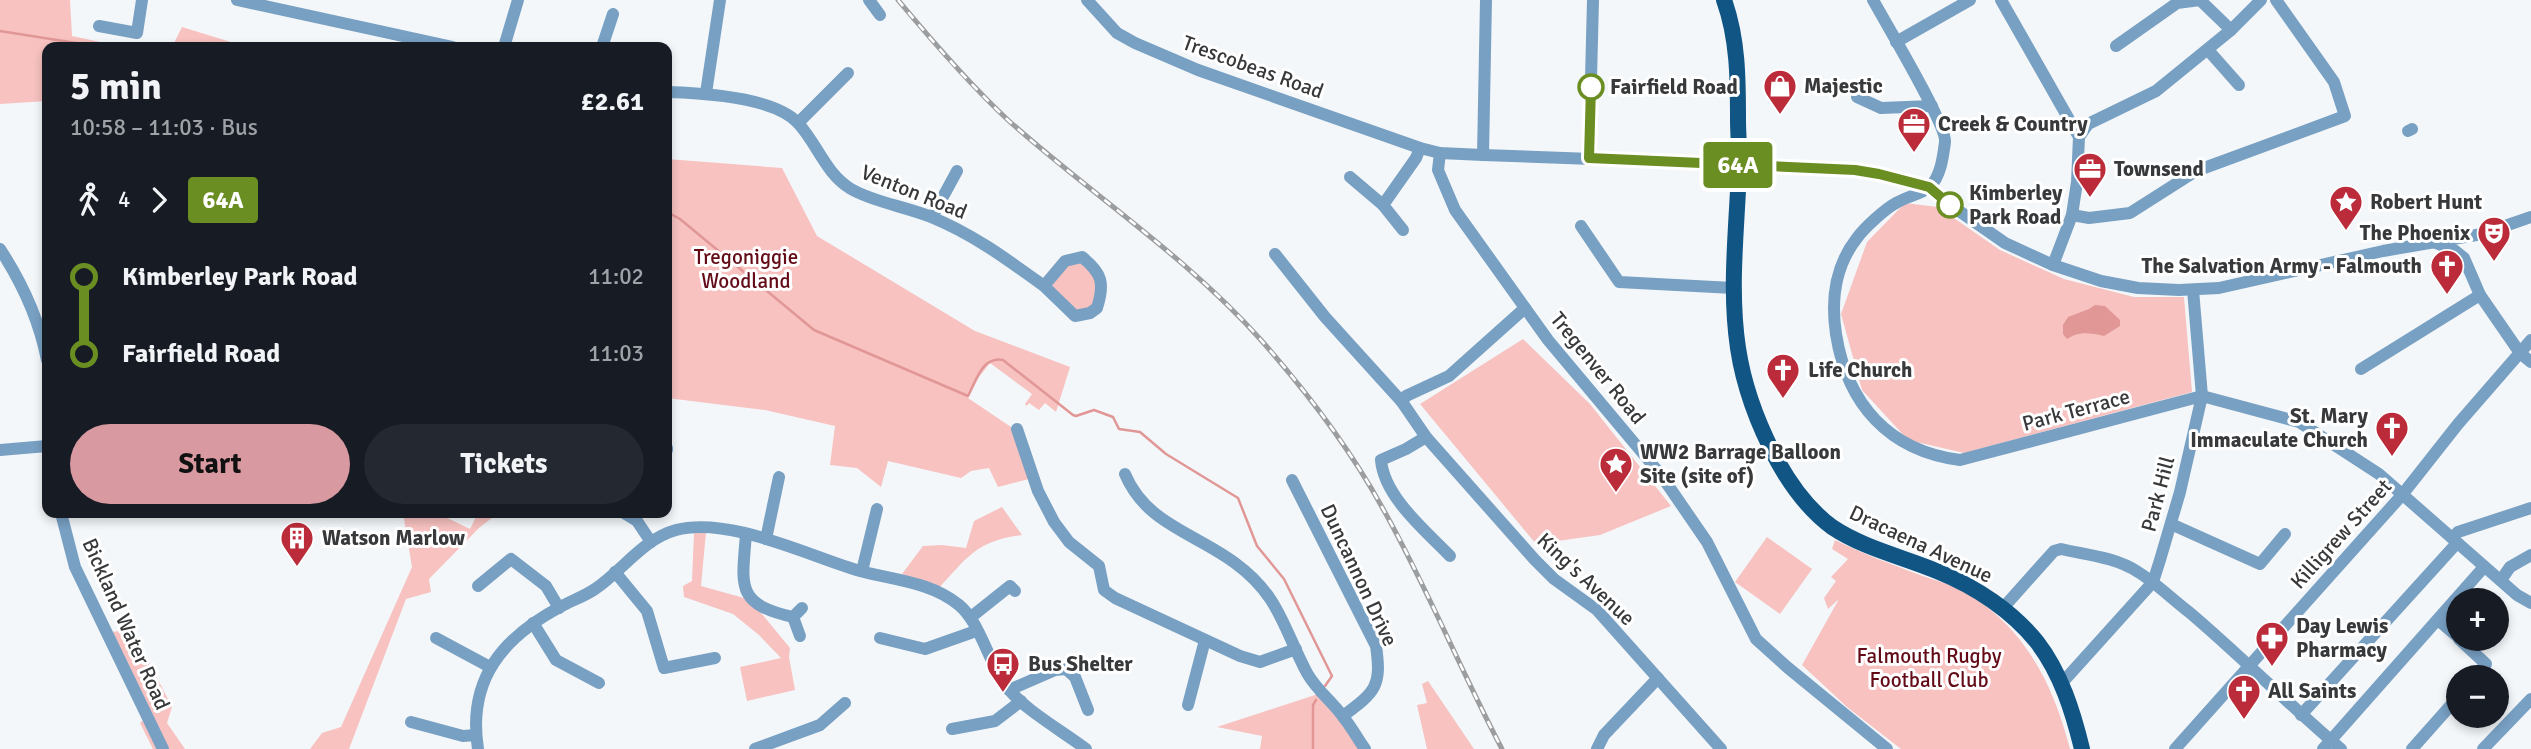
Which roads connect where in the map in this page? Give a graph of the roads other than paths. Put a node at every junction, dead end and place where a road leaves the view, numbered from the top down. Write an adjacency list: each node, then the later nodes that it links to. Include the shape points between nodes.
1 (142, 0): 18 (street, via 137,33)
2 (237, 0): 15 (street)
3 (518, 0): 21 (street)
4 (720, 0): 29 (street)
5 (869, 0): 17 (street)
6 (1087, 0): 34 (street, Trescobeas Road, via 1117,33 1135,43)
7 (1486, 0): 36 (street)
8 (1593, 0): 37 (street)
9 (1724, 0): 38 (main road, Dracaena Avenue, via 1735,38)
10 (1873, 0): 23 (street)
11 (1970, 0): 23 (street)
12 (2001, 0): 33 (street)
13 (2260, 0): 19 (street)
14 (2276, 0): 43 (street, via 2334,82 2345,116 2196,171 2130,213 2089,218)
15 (266, 3): 20 (street)
16 (613, 14): 22 (street)
17 (880, 15)
18 (99, 26)
19 (2231, 30): 24 (street, via 2200,0 2177,3); 25 (street)
20 (432, 42)
21 (505, 42)
22 (604, 42)
23 (1896, 42): 31 (street)
24 (2116, 46)
25 (2208, 50): 27 (street); 33 (street, via 2156,91 2088,124)
26 (848, 73): 32 (street)
27 (2239, 85)
28 (672, 92): 29 (street, Venton Road)
29 (706, 93): 32 (street, Venton Road, via 778,108)
30 (1857, 97): 31 (street, via 1881,107)
31 (1932, 106): 41 (street, via 1946,138 1940,170)
32 (798, 123): 45 (street, Venton Road, via 834,177 853,190)
33 (2079, 138): 43 (street)
34 (1420, 148): 35 (street); 42 (street)
35 (1440, 153): 36 (street); 58 (street, Tregenver Road, via 1438,170 1455,210)
36 (1483, 155): 37 (street)
37 (1589, 158): 38 (street)
38 (1740, 165): 41 (street, via 1855,170); 55 (main road, Dracaena Avenue)
39 (957, 171): 45 (street)
40 (1350, 177): 42 (street)
41 (1929, 187): 52 (street, via 2005,243); 64 (street, Park Terrace, via 1894,203 1857,238 1838,272 1833,312 1839,356 1865,410 1889,432 1915,448 1960,460)
42 (1383, 205): 47 (street)
43 (2071, 215): 52 (street)
44 (2531, 217): 48 (street)
45 (932, 218): 54 (street, Venton Road, via 974,237)
46 (1581, 226): 55 (street, via 1619,282)
47 (1403, 230)
48 (2482, 234): 49 (street); 53 (street, via 2470,249)
49 (2433, 242): 53 (street, via 2460,253); 56 (street)
50 (0, 249): 59 (street, via 26,293)
51 (1275, 254): 65 (street, King's Avenue)
52 (2053, 265): 56 (street, via 2138,288)
53 (2469, 267): 57 (street)
54 (1044, 286): 54 (street, Venton Road, via 1065,261 1083,257 1100,277 1097,308 1075,316)
55 (1733, 288): 95 (main road, Dracaena Avenue, via 1738,350 1750,399 1777,460 1801,498 1832,526 1858,541 1964,584)
56 (2193, 290): 64 (street, Park Hill)
57 (2480, 295): 61 (street); 63 (street)
58 (1525, 308): 65 (street, via 1450,376); 134 (street, Tregenver Road, via 1661,475 1707,542 1756,639)
59 (42, 339)
60 (2531, 340): 61 (street, Killigrew Street)
61 (2520, 353): 62 (street); 73 (street, Killigrew Street)
62 (2531, 362)
63 (2361, 369)
64 (2202, 396): 73 (street, via 2299,422 2379,474); 78 (street, Park Hill)
65 (1402, 402): 67 (street, King's Avenue)
66 (1017, 429): 104 (street, via 1054,522 1101,570 1104,590)
67 (1426, 437): 85 (street, via 1381,460 1382,472 1405,509); 111 (street, King's Avenue, via 1535,560 1597,610)
68 (42, 446): 69 (street)
69 (0, 450)
70 (1125, 474): 105 (street, via 1147,508 1234,562 1261,586 1279,610)
71 (779, 477): 81 (street)
72 (1292, 480): 122 (street, Duncannon Drive, via 1376,646 1376,685)
73 (2402, 495): 82 (street); 109 (street, Killigrew Street)
74 (2531, 508): 82 (street, via 2458,533)
75 (877, 509): 87 (street)
76 (62, 518): 127 (street, Bickland Water Road, via 75,567)
77 (640, 518): 83 (street)
78 (2171, 524): 80 (street, via 2260,564); 90 (street, Park Hill)
79 (746, 534): 81 (street); 83 (street, via 705,527 676,530); 101 (street, via 742,582 751,601 769,612 798,612)
80 (2285, 534)
81 (766, 539): 87 (street)
82 (2454, 540): 86 (street); 121 (street)
83 (651, 542): 88 (street)
84 (2531, 555): 89 (street, via 2510,567)
85 (1450, 556)
86 (2484, 567): 89 (street); 97 (street)
87 (862, 571): 96 (street, via 909,580 959,605)
88 (615, 572): 94 (street); 107 (street, via 646,611 664,668)
89 (2501, 580): 93 (street)
90 (2152, 582): 95 (street, via 2110,559 2061,549 2041,564); 109 (street); 113 (street)
91 (478, 586): 94 (street, via 511,559 545,586)
92 (1015, 591): 96 (street, via 1010,586)
93 (2531, 603)
94 (559, 608): 98 (street)
95 (2003, 608): 113 (main road, Dracaena Avenue, via 2038,642)
96 (971, 617): 100 (street)
97 (2438, 620): 99 (street); 126 (street)
98 (533, 623): 110 (street, via 505,645); 112 (street, via 556,660)
99 (2446, 627)
100 (976, 631): 103 (street, via 925,649); 114 (street)
101 (800, 636)
102 (436, 638): 110 (street)
103 (880, 638)
104 (1205, 640): 105 (street, via 1260,662); 118 (street)
105 (1296, 649): 122 (street, via 1321,693)
106 (2472, 651): 108 (street)
107 (715, 658)
108 (2485, 665)
109 (2250, 666): 121 (street); 136 (street, Killigrew Street)
110 (490, 667): 125 (street, via 477,704)
111 (1658, 678): 132 (street, via 1604,735); 133 (street, King's Avenue)
112 (599, 683)
113 (2062, 684): 135 (main road, Dracaena Avenue)
114 (1009, 690): 116 (street); 119 (street, via 1066,669 1075,677)
115 (2531, 699): 138 (street)
116 (1021, 701): 124 (street, via 995,721); 130 (street)
117 (845, 703): 129 (street, via 820,725)
118 (1188, 705)
119 (1088, 710)
120 (2446, 711): 137 (street)
121 (2301, 715): 126 (street)
122 (1343, 716): 131 (street)
123 (411, 722): 125 (street, via 463,736)
124 (952, 729)
125 (476, 735): 128 (street)
126 (2332, 746)
127 (163, 749)
128 (478, 749)
129 (755, 749)
130 (1086, 749)
131 (1365, 749)
132 (1597, 749)
133 (1721, 749)
134 (1887, 749)
135 (2082, 749)
136 (2175, 749)
137 (2412, 749)
138 (2483, 749)

